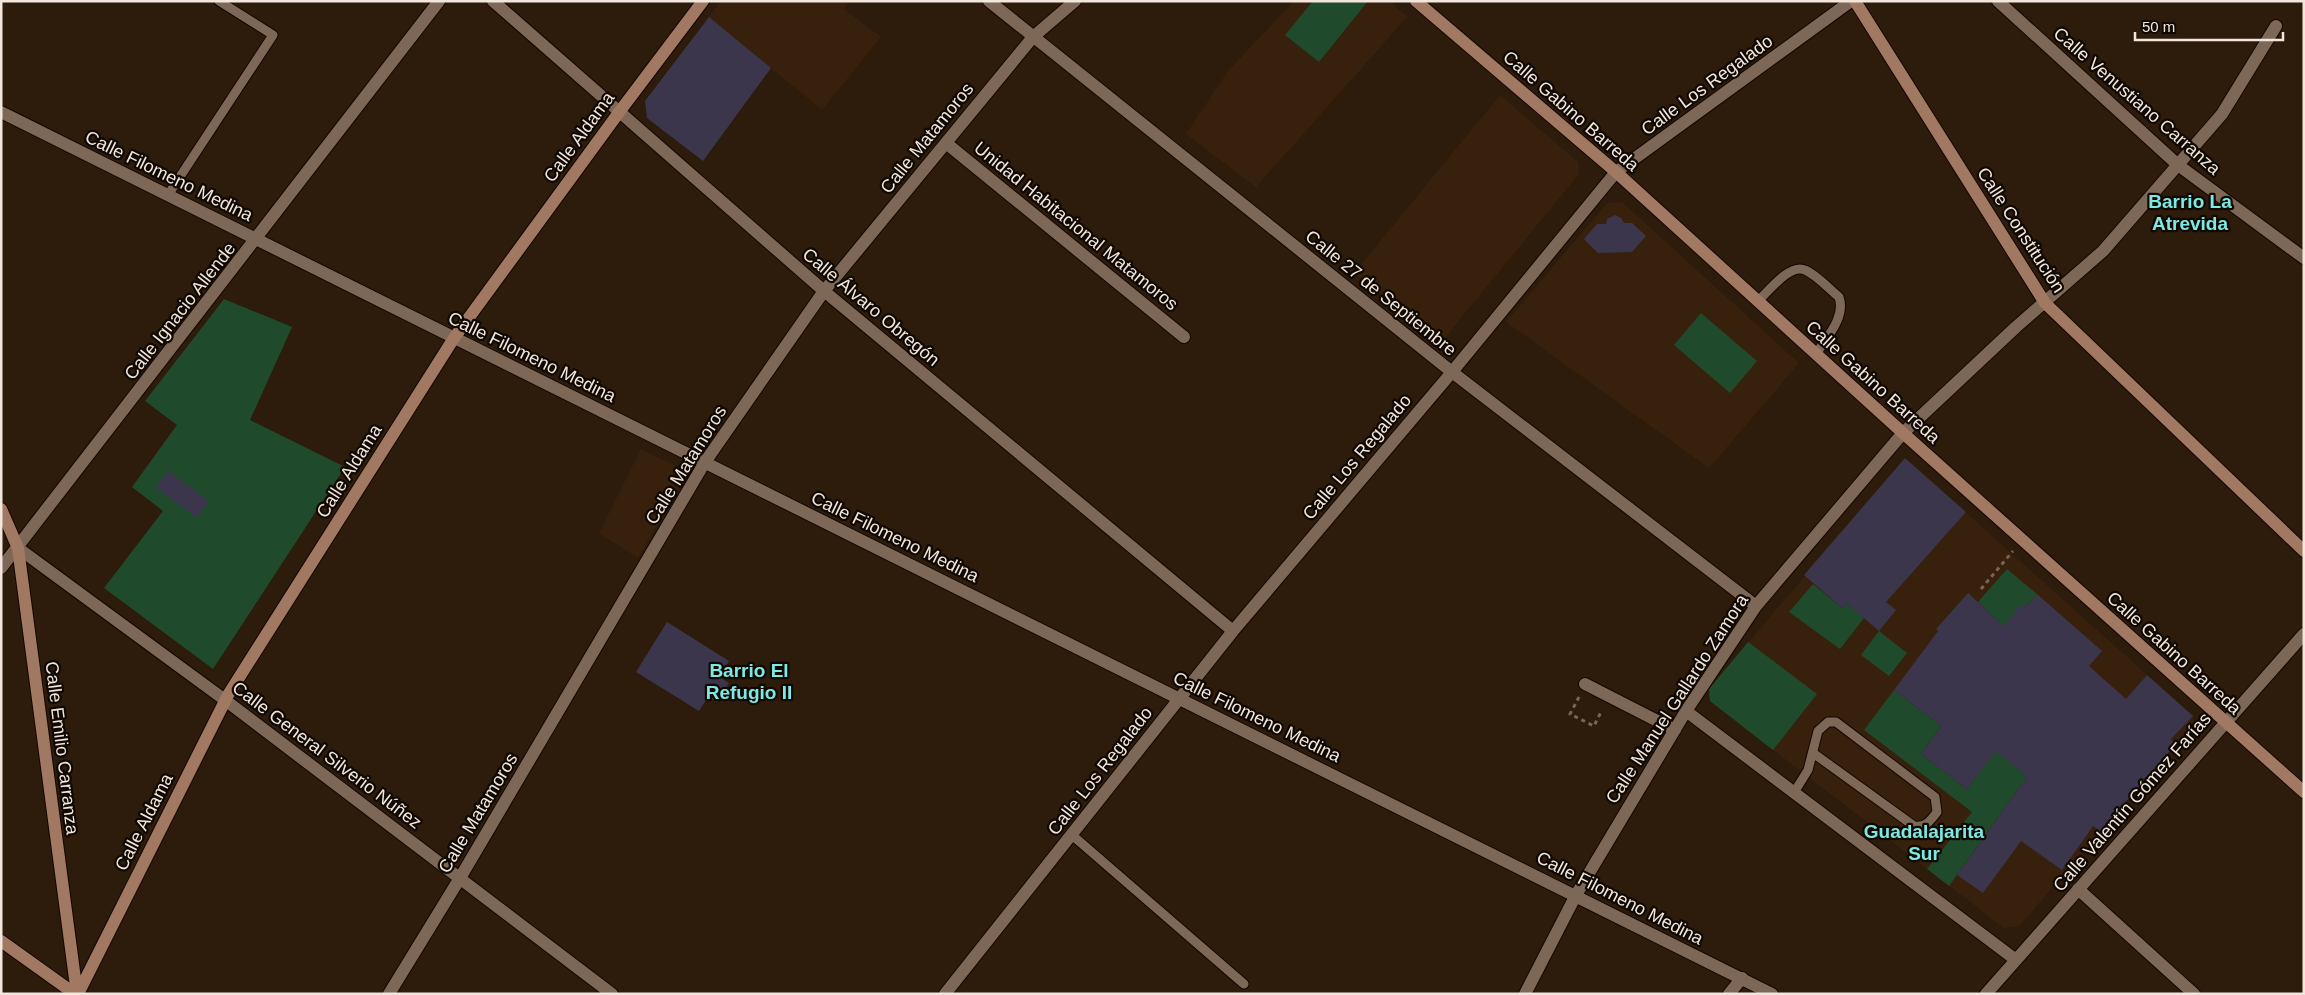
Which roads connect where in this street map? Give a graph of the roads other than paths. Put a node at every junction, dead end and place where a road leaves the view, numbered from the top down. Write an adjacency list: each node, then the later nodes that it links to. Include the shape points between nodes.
1 (219, 1): 18 (lane, via 273,35)
2 (439, 1): 19 (street, Calle Ignacio Allende)
3 (493, 1): 13 (street, Calle Álvaro Obregón)
4 (703, 1): 13 (street, Calle Aldama)
5 (989, 1): 12 (street, Calle 27 de Septiembre)
6 (1075, 1): 12 (street, Calle Matamoros)
7 (1416, 1): 17 (street, Calle Gabino Barreda)
8 (1851, 1): 17 (street, Calle Los Regalado)
9 (1855, 1): 23 (street, Calle Constitución)
10 (1998, 1): 16 (street, Calle Venustiano Carranza)
11 (2276, 26): 16 (street, Calle Manuel Gallardo Zamora, via 2222,114)
12 (1033, 37): 15 (street, Calle Matamoros); 27 (street, Calle 27 de Septiembre)
13 (620, 110): 21 (street, Calle Álvaro Obregón); 25 (street, Calle Aldama)
14 (1, 112): 18 (street, Calle Filomeno Medina)
15 (946, 143): 21 (street, Calle Matamoros); 24 (street, Unidad Habitacional Matamoros)
16 (2178, 165): 20 (street, Calle Venustiano Carranza); 23 (street, Calle Manuel Gallardo Zamora, via 2103,251)
17 (1616, 172): 22 (street, Calle Gabino Barreda); 27 (street, Calle Los Regalado)
18 (168, 195): 19 (street, Calle Filomeno Medina)
19 (257, 239): 25 (street, Calle Filomeno Medina); 31 (street, Calle Ignacio Allende)
20 (2304, 258)
21 (824, 291): 29 (street, Calle Matamoros); 35 (street, Calle Álvaro Obregón)
22 (1758, 301): 26 (street, Calle Gabino Barreda); 26 (lane, via 1788,272 1796,269 1805,270 1840,297 1840,315)
23 (2045, 304): 28 (street, Calle Manuel Gallardo Zamora); 32 (street, Calle Constitución)
24 (1184, 337)
25 (454, 338): 29 (street, Calle Filomeno Medina); 39 (street, Calle Aldama)
26 (1816, 354): 28 (street, Calle Gabino Barreda)
27 (1452, 372): 34 (street, Calle 27 de Septiembre); 35 (street, Calle Los Regalado)
28 (1903, 433): 34 (street, Calle Manuel Gallardo Zamora); 41 (street, Calle Gabino Barreda)
29 (705, 462): 38 (street, Calle Filomeno Medina); 47 (street, Calle Matamoros)
30 (1, 509): 31 (street, Calle Emilio Carranza)
31 (18, 548): 33 (street, Calle Ignacio Allende); 39 (street, Calle General Silverio Núñez); 54 (street, Calle Emilio Carranza)
32 (2304, 552)
33 (1, 568)
34 (1756, 606): 40 (street, Calle Manuel Gallardo Zamora)
35 (1233, 631): 38 (street, Calle Los Regalado)
36 (2304, 634): 41 (street, Calle Valentín Gómez Farías)
37 (1585, 684): 42 (street)
38 (1180, 699): 46 (street, Calle Los Regalado); 49 (street, Calle Filomeno Medina)
39 (225, 700): 47 (street, Calle General Silverio Núñez); 54 (street, Calle Aldama)
40 (1686, 711): 42 (street, Calle Manuel Gallardo Zamora); 44 (street, via 1758,767)
41 (2226, 722): 45 (street, Calle Gabino Barreda); 48 (street, Calle Valentín Gómez Farías)
42 (1675, 730): 49 (street, Calle Manuel Gallardo Zamora)
43 (1813, 753): 43 (lane, via 1818,730 1828,722 1836,722 1935,797 1937,812 1928,824 1914,826); 44 (lane, via 1808,770)
44 (1795, 791): 51 (street)
45 (2304, 792)
46 (1072, 835): 53 (lane); 57 (street, Calle Los Regalado)
47 (460, 878): 55 (street, Calle Matamoros); 56 (street, Calle General Silverio Núñez)
48 (2078, 889): 51 (street, Calle Valentín Gómez Farías); 62 (street)
49 (1576, 896): 52 (street, Calle Filomeno Medina); 58 (street, Calle Manuel Gallardo Zamora)
50 (1, 941): 54 (street)
51 (2016, 960): 61 (street, Calle Valentín Gómez Farías)
52 (1742, 978): 59 (street); 60 (street, Calle Filomeno Medina)
53 (1244, 984)
54 (76, 994)
55 (389, 994)
56 (612, 994)
57 (945, 994)
58 (1525, 994)
59 (1729, 994)
60 (1772, 994)
61 (1986, 994)
62 (2194, 994)

